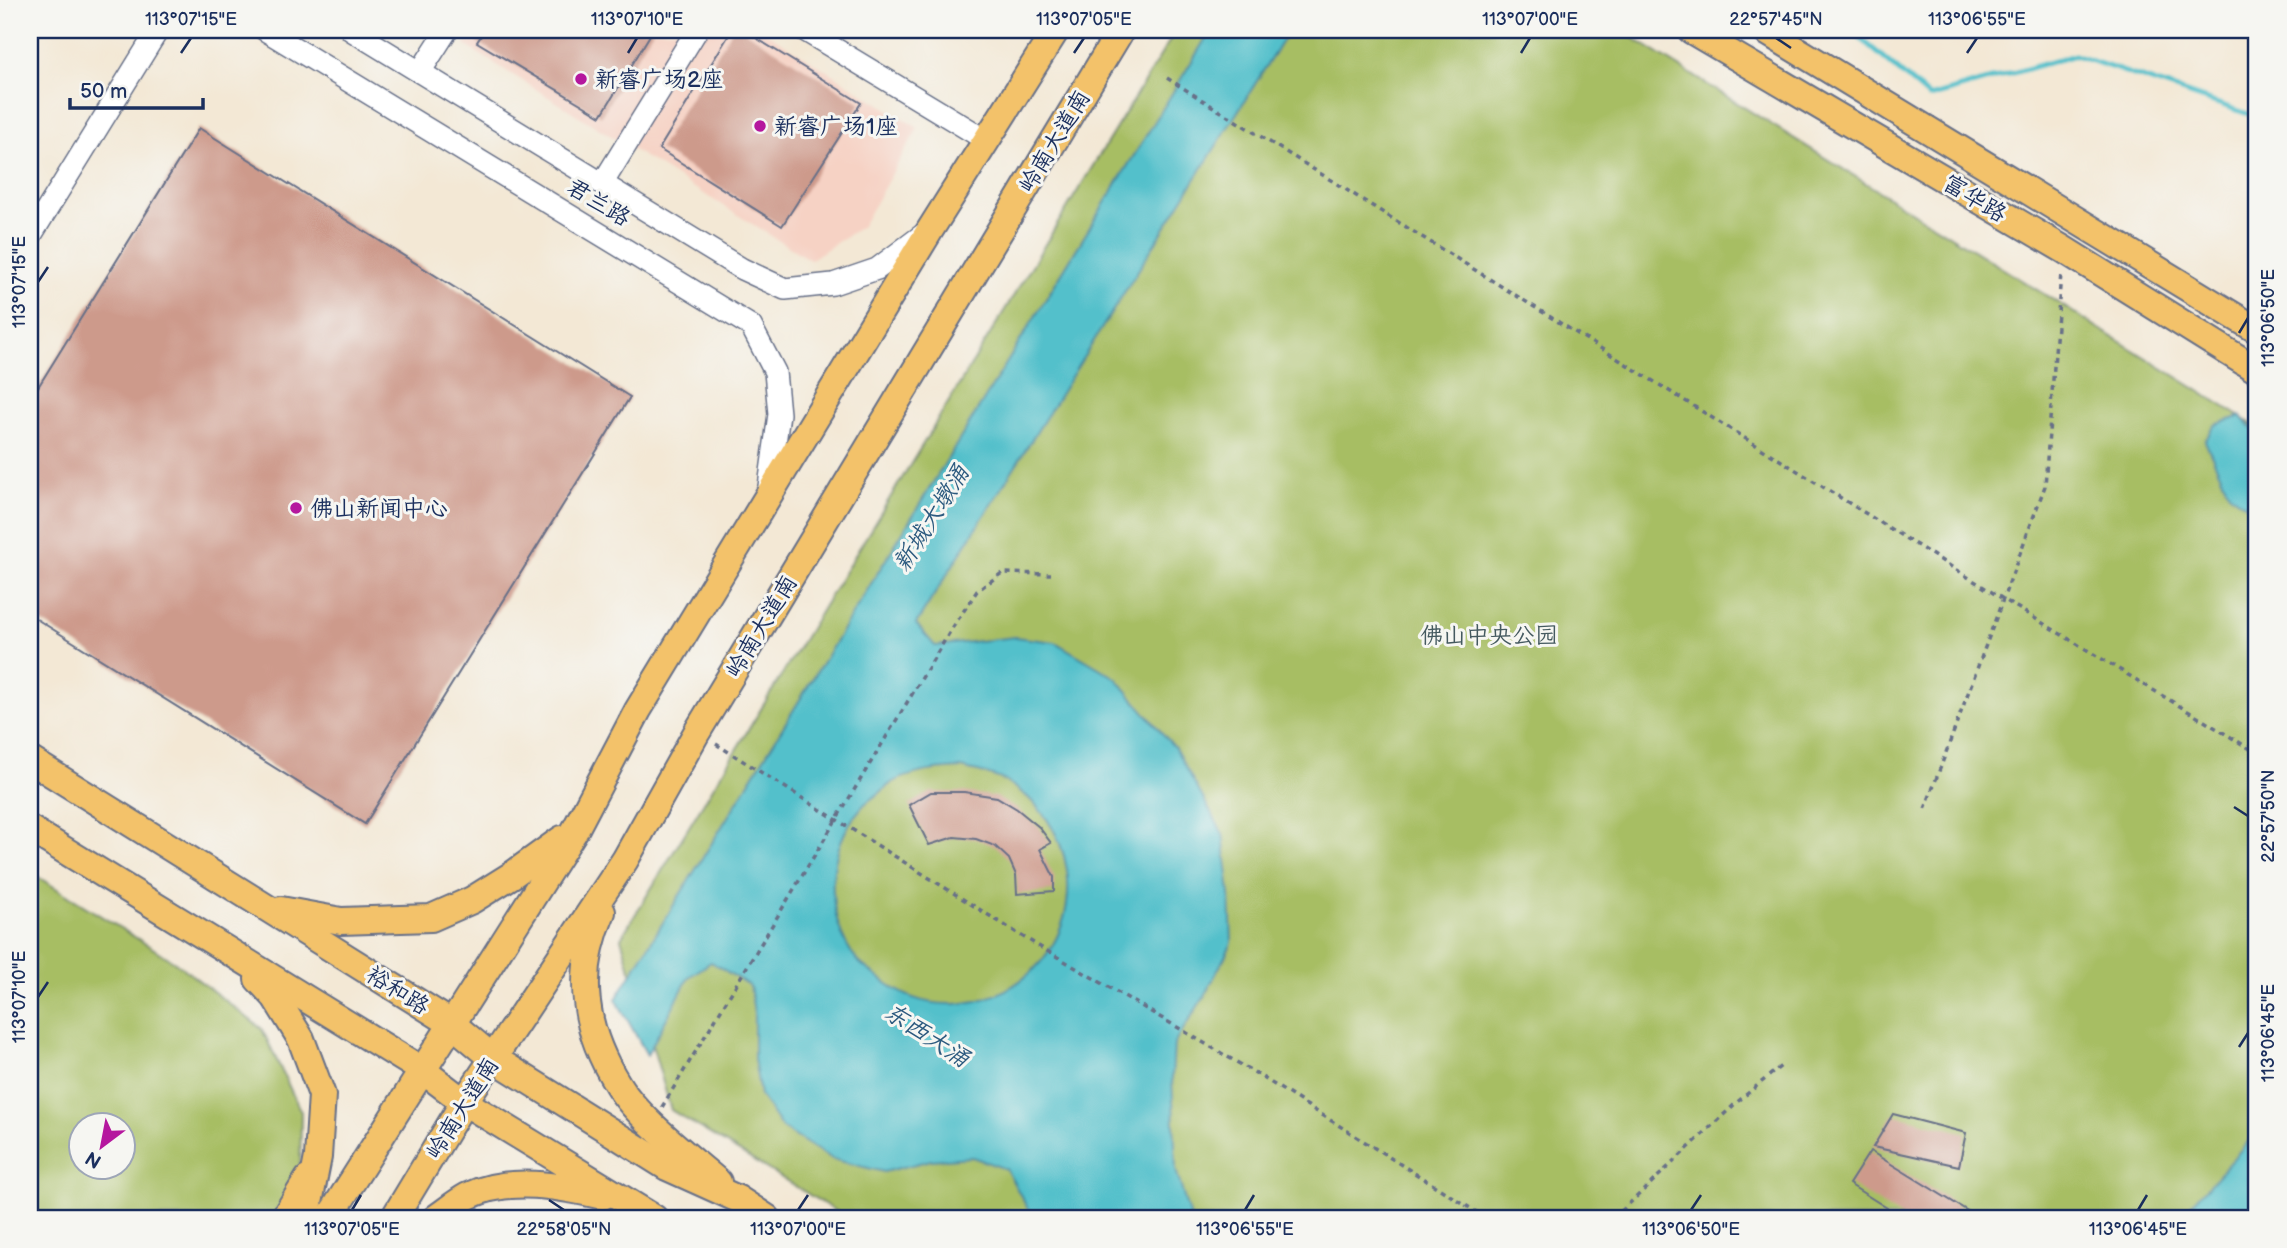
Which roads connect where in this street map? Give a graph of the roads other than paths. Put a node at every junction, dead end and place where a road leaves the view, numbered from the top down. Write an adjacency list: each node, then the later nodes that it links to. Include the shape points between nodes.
1 (158, 30): 15 (street)
2 (265, 30): 18 (street, 君兰路, via 751,326 775,372 779,414)
3 (351, 30): 11 (street, 君兰路)
4 (447, 30): 11 (street)
5 (697, 30): 13 (street)
6 (804, 30): 12 (street)
7 (1056, 30): 12 (main road)
8 (1121, 30): 22 (main road, 岭南大道南, via 697,732)
9 (1691, 30): 17 (main road, 富华路, via 2063,249)
10 (1764, 30): 16 (main road, 富华路)
11 (420, 72): 13 (street, 君兰路)
12 (986, 140): 14 (main road)
13 (602, 184): 14 (street, 君兰路, via 742,269 785,289 834,284 877,269)
14 (930, 230): 18 (main road)
15 (30, 237)
16 (2257, 330)
17 (2257, 370)
18 (767, 499): 21 (main road, via 638,710)
19 (30, 760): 23 (main road, 裕和路)
20 (30, 829): 24 (main road)
21 (575, 830): 23 (main road, via 482,894 431,918 341,921); 25 (main road)
22 (625, 860): 26 (main road, 岭南大道南); 30 (main road, via 591,936 584,988 593,1032 619,1087 652,1123)
23 (269, 908): 25 (main road, 裕和路)
24 (237, 958): 27 (main road); 29 (main road, via 275,996 301,1039 322,1095)
25 (451, 1023): 26 (main road, 裕和路); 27 (main road)
26 (493, 1058): 28 (main road, 岭南大道南); 30 (main road, 裕和路, via 667,1167)
27 (422, 1070): 28 (main road); 34 (main road)
28 (464, 1102): 31 (main road); 35 (main road, 岭南大道南)
29 (317, 1166): 32 (main road); 33 (main road)
30 (738, 1199): 38 (main road, 裕和路)
31 (624, 1201): 36 (main road, via 573,1189 506,1184 468,1196); 37 (main road)
32 (284, 1218)
33 (306, 1218)
34 (330, 1218)
35 (394, 1218)
36 (436, 1218)
37 (654, 1218)
38 (767, 1218)

